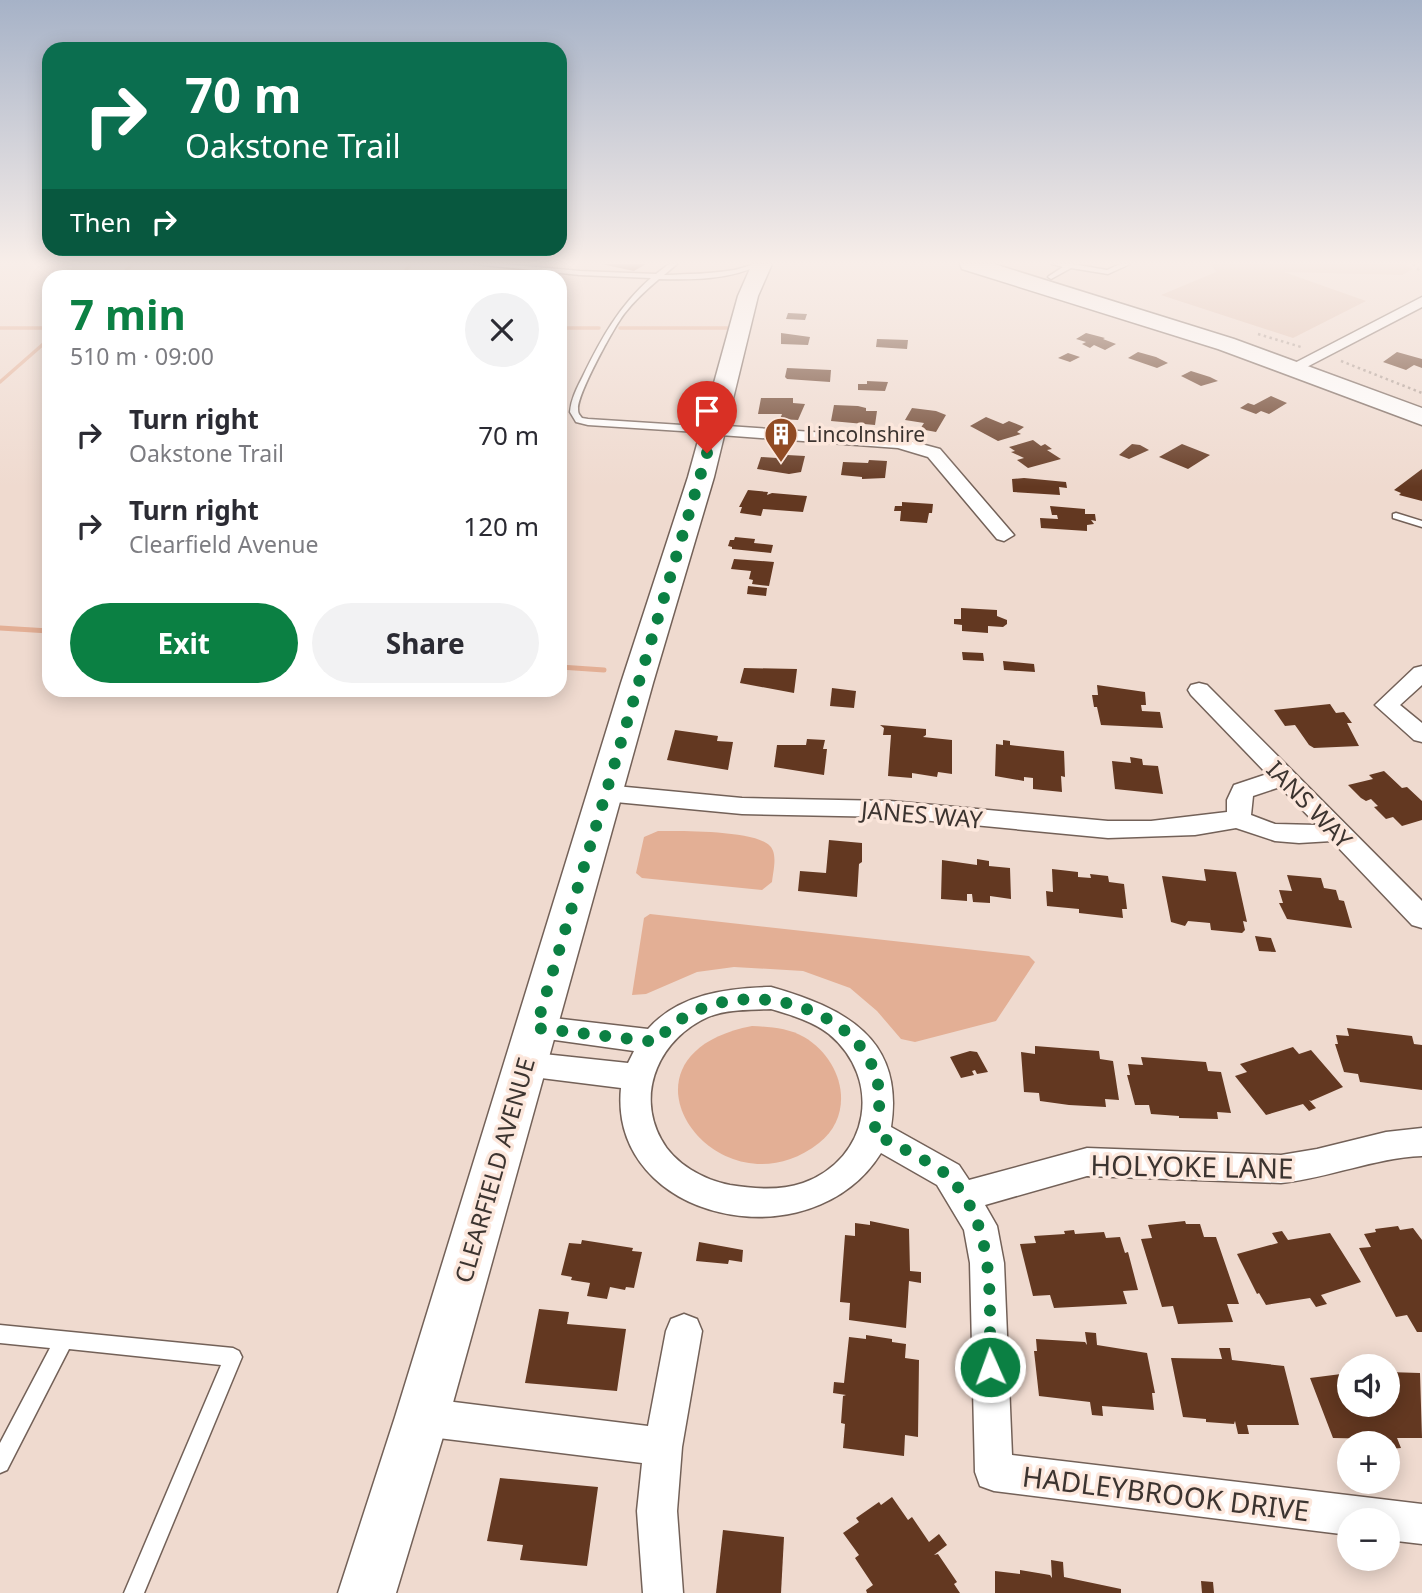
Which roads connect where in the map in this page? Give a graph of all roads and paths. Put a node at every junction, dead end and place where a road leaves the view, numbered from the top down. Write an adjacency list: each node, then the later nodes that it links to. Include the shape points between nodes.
1 (606, 338): 9 (lane, via 574,406 579,420)
2 (737, 338): 9 (street, CLEARFIELD AVENUE)
3 (1212, 338): 6 (main road)
4 (1237, 338): 6 (main road)
5 (1351, 338): 6 (street)
6 (1302, 364): 7 (main road); 8 (main road)
7 (1422, 401)
8 (1422, 417)
9 (713, 430): 12 (street, via 919,447 934,453); 17 (street, CLEARFIELD AVENUE)
10 (1395, 516): 11 (lane)
11 (1422, 524)
12 (1004, 535)
13 (1422, 673): 15 (street, via 1387,705)
14 (1199, 690): 16 (street, IANS WAY)
15 (1422, 735)
16 (1284, 777): 18 (street, via 1243,790); 19 (street, IANS WAY)
17 (604, 793): 18 (street, JANES WAY, via 741,806 889,809 1096,830 1147,831); 22 (street, CLEARFIELD AVENUE)
18 (1238, 819): 19 (street, via 1275,834)
19 (1338, 832): 20 (street, IANS WAY)
20 (1422, 918)
21 (656, 1042): 22 (street); 23 (street, via 645,1055); 24 (street, via 667,1028 697,1009 733,999 771,998 808,1008 840,1027 864,1053 878,1084 879,1118)
22 (531, 1046): 23 (street); 30 (street, CLEARFIELD AVENUE)
23 (638, 1077): 24 (street, via 634,1087 637,1122 653,1155 682,1182 720,1199 763,1205 805,1198 841,1178 866,1151)
24 (873, 1133): 26 (street, via 948,1175)
25 (1422, 1142): 26 (street, HOLYOKE LANE, via 1396,1142 1311,1167 1281,1169 1087,1162)
26 (963, 1196): 33 (street, HADLEYBROOK DRIVE, via 981,1226 988,1262 994,1472)
27 (684, 1331): 31 (street)
28 (0, 1334): 29 (lane)
29 (64, 1340): 32 (lane); 34 (lane, via 233,1357)
30 (422, 1417): 31 (street); 35 (street, CLEARFIELD AVENUE)
31 (663, 1447): 36 (street, via 657,1511)
32 (0, 1463)
33 (1422, 1524)
34 (134, 1593)
35 (367, 1593)
36 (663, 1593)

